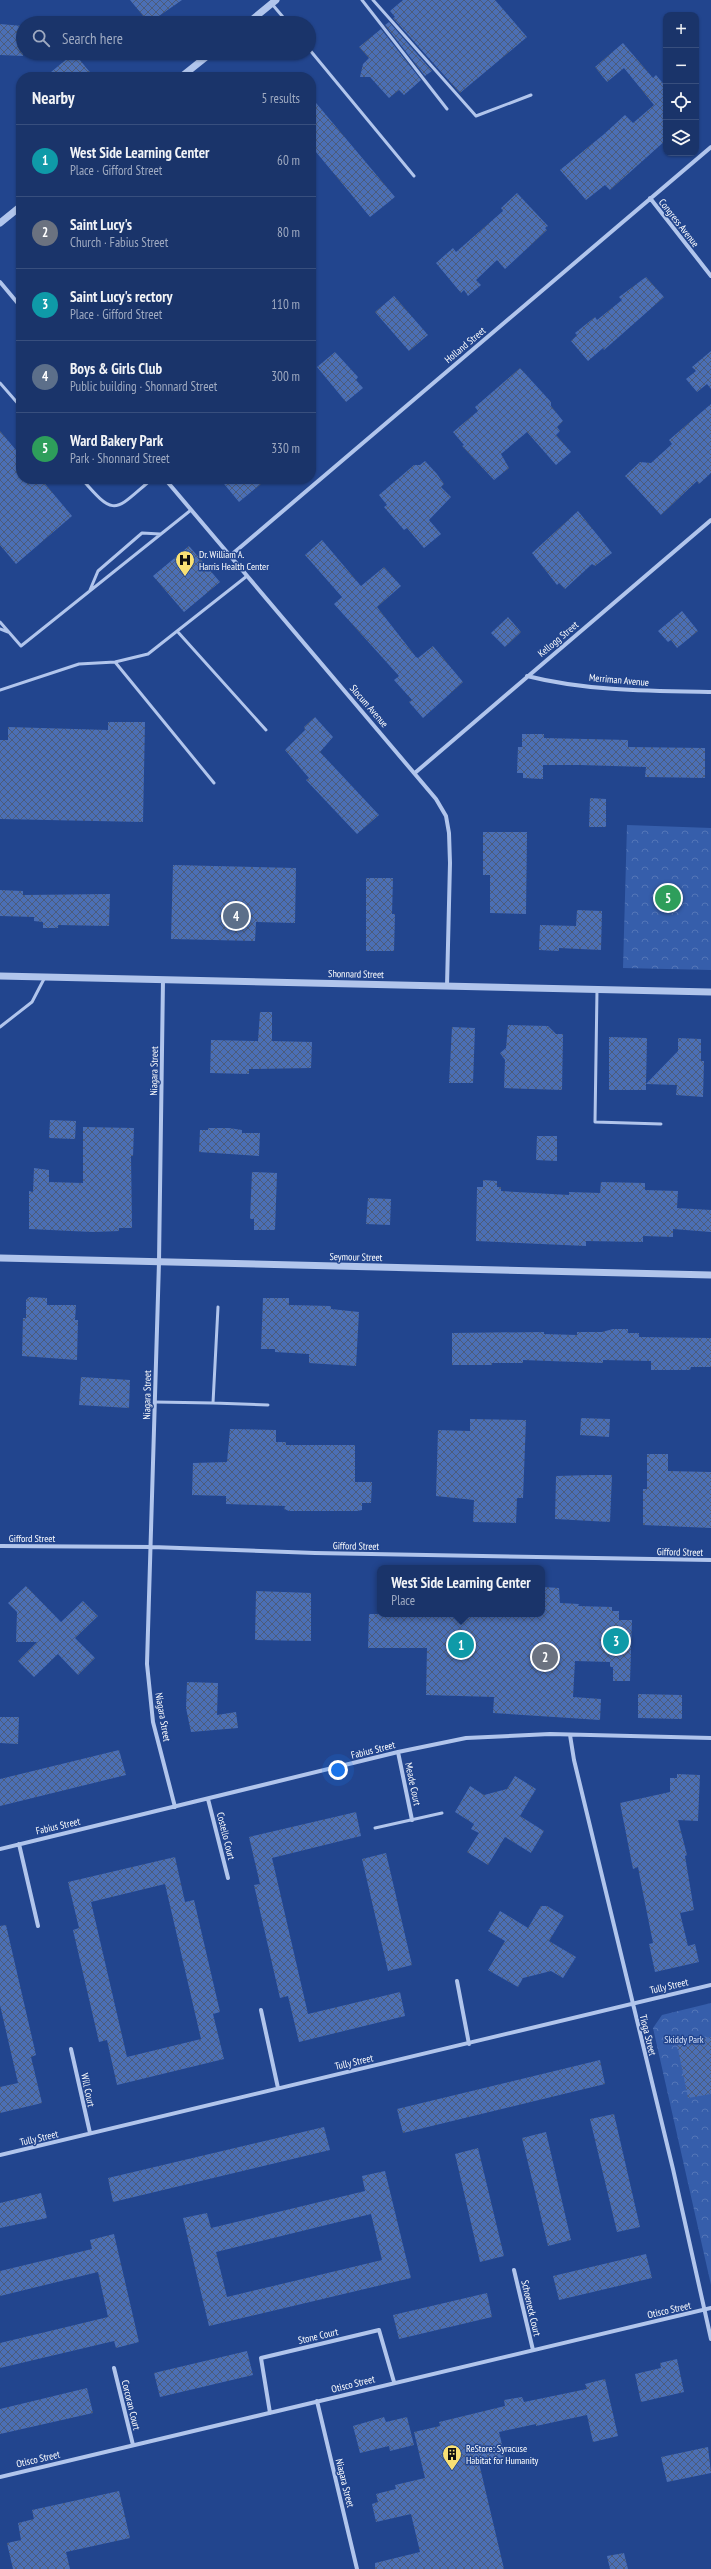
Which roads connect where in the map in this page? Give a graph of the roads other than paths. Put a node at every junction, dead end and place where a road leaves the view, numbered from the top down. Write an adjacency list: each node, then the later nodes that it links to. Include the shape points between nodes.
1 (362, 0): 10 (lane)
2 (373, 0): 9 (lane, via 476,116)
3 (274, 2): 4 (street); 5 (lane)
4 (257, 16)
5 (283, 16)
6 (316, 57): 12 (lane)
7 (202, 60): 8 (street)
8 (187, 72)
9 (531, 95)
10 (447, 109)
11 (711, 147): 13 (street, Holland Street)
12 (414, 176)
13 (650, 198): 16 (street, Congress Avenue); 21 (street, Holland Street)
14 (16, 210): 15 (street)
15 (0, 223)
16 (711, 276)
17 (0, 282): 18 (street)
18 (16, 301)
19 (0, 382): 20 (lane)
20 (16, 401)
21 (316, 483)
22 (86, 484): 23 (lane, via 102,502 110,507 120,507)
23 (146, 484)
24 (169, 484): 26 (street, Slocum Avenue)
25 (314, 484): 29 (street, Holland Street)
26 (191, 510): 28 (lane); 29 (street, Slocum Avenue)
27 (711, 520): 37 (street, Kellogg Street)
28 (161, 534): 31 (lane); 31 (lane, via 142,534 98,571)
29 (230, 556): 30 (street, Slocum Avenue)
30 (247, 576): 34 (lane); 41 (street, Slocum Avenue)
31 (90, 591): 35 (lane, via 21,646)
32 (0, 622): 35 (lane)
33 (0, 629): 35 (lane)
34 (177, 631): 36 (lane, via 148,654); 40 (lane)
35 (9, 633)
36 (116, 662): 38 (lane, via 79,664); 42 (lane)
37 (527, 676): 39 (street, Merriman Avenue, via 558,684 653,691); 41 (street, Kellogg Street)
38 (0, 690)
39 (711, 692)
40 (266, 730)
41 (416, 772): 46 (street, Slocum Avenue, via 446,816 449,833)
42 (214, 783)
43 (0, 976): 44 (street, Shonnard Street)
44 (45, 977): 45 (street, Shonnard Street); 49 (lane, via 32,1002)
45 (163, 980): 46 (street, Shonnard Street); 52 (street, Niagara Street)
46 (447, 986): 47 (street, Shonnard Street)
47 (597, 990): 48 (street, Shonnard Street); 50 (lane, via 595,1122)
48 (711, 992)
49 (0, 1027)
50 (661, 1124)
51 (0, 1258): 52 (street, Seymour Street)
52 (159, 1262): 53 (street, Seymour Street); 55 (street, Niagara Street)
53 (711, 1275)
54 (218, 1307): 56 (lane)
55 (155, 1402): 56 (lane); 59 (street, Niagara Street)
56 (213, 1403): 57 (lane)
57 (268, 1405)
58 (0, 1546): 59 (street, Gifford Street)
59 (152, 1547): 60 (street, Gifford Street, via 323,1553); 65 (street, Niagara Street, via 147,1664 154,1722)
60 (711, 1560)
61 (570, 1735): 62 (street, Fabius Street); 63 (street, Fabius Street, via 466,1738); 75 (street, Tioga Street)
62 (711, 1738)
63 (398, 1752): 64 (street, Fabius Street); 67 (street, Meade Court)
64 (208, 1799): 65 (street, Fabius Street); 71 (street, Costello Court)
65 (175, 1807): 69 (street, Fabius Street)
66 (442, 1813): 67 (lane)
67 (412, 1820): 68 (lane)
68 (375, 1828)
69 (19, 1844): 70 (street, Fabius Street); 72 (street)
70 (0, 1849)
71 (228, 1878)
72 (38, 1926)
73 (457, 1981): 77 (street)
74 (711, 1985): 75 (street, Tully Street)
75 (632, 2003): 77 (street, Tully Street); 84 (street, Tioga Street, via 673,2169)
76 (261, 2010): 79 (street)
77 (469, 2044): 79 (street, Tully Street)
78 (72, 2049): 80 (street, Will Court)
79 (278, 2088): 80 (street, Tully Street)
80 (90, 2134): 81 (street, Tully Street)
81 (0, 2155)
82 (514, 2270): 86 (street, Schoeneck Court)
83 (711, 2308): 84 (street, Otisco Street)
84 (704, 2310): 85 (street, Tioga Street); 86 (street, Otisco Street)
85 (711, 2339)
86 (533, 2350): 88 (street, Otisco Street)
87 (114, 2368): 91 (street, Corcoran Court)
88 (394, 2382): 89 (street, Otisco Street); 90 (street, Stone Court, via 379,2330 261,2358)
89 (317, 2401): 90 (street, Otisco Street); 93 (street, Niagara Street)
90 (270, 2413): 91 (street, Otisco Street)
91 (133, 2445): 92 (street, Otisco Street)
92 (0, 2477)
93 (357, 2569)

